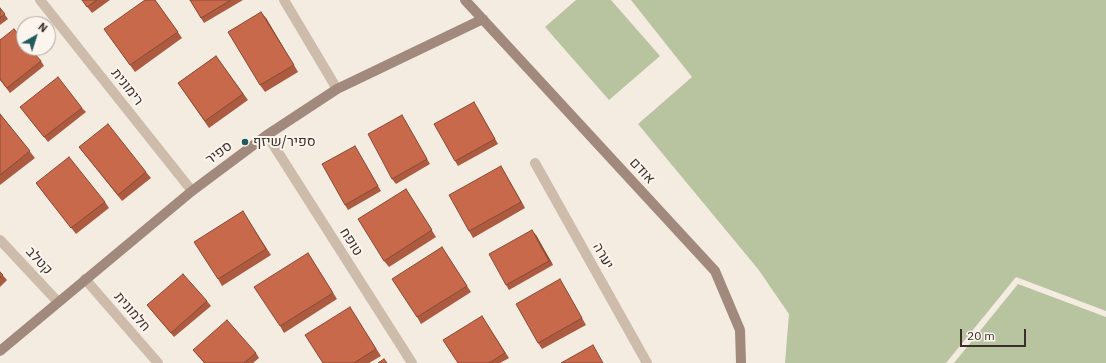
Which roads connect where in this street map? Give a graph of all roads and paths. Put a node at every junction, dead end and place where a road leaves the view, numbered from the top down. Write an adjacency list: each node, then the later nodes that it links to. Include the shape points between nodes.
1 (40, 0): 8 (street, רימונית)
2 (284, 0): 5 (street)
3 (466, 0): 4 (street, אודם)
4 (483, 19): 5 (street, ספיר); 16 (street, אודם, via 715,271 740,330)
5 (338, 89): 6 (street, ספיר)
6 (268, 135): 8 (street, ספיר); 14 (street, טופח)
7 (535, 163): 15 (street, יערה)
8 (192, 191): 10 (street, ספיר)
9 (0, 240): 11 (street, קטלב)
10 (85, 279): 11 (street, ספיר); 13 (street, חלמונית)
11 (58, 302): 12 (street, ספיר)
12 (0, 351)
13 (158, 363)
14 (412, 363)
15 (647, 363)
16 (740, 363)

